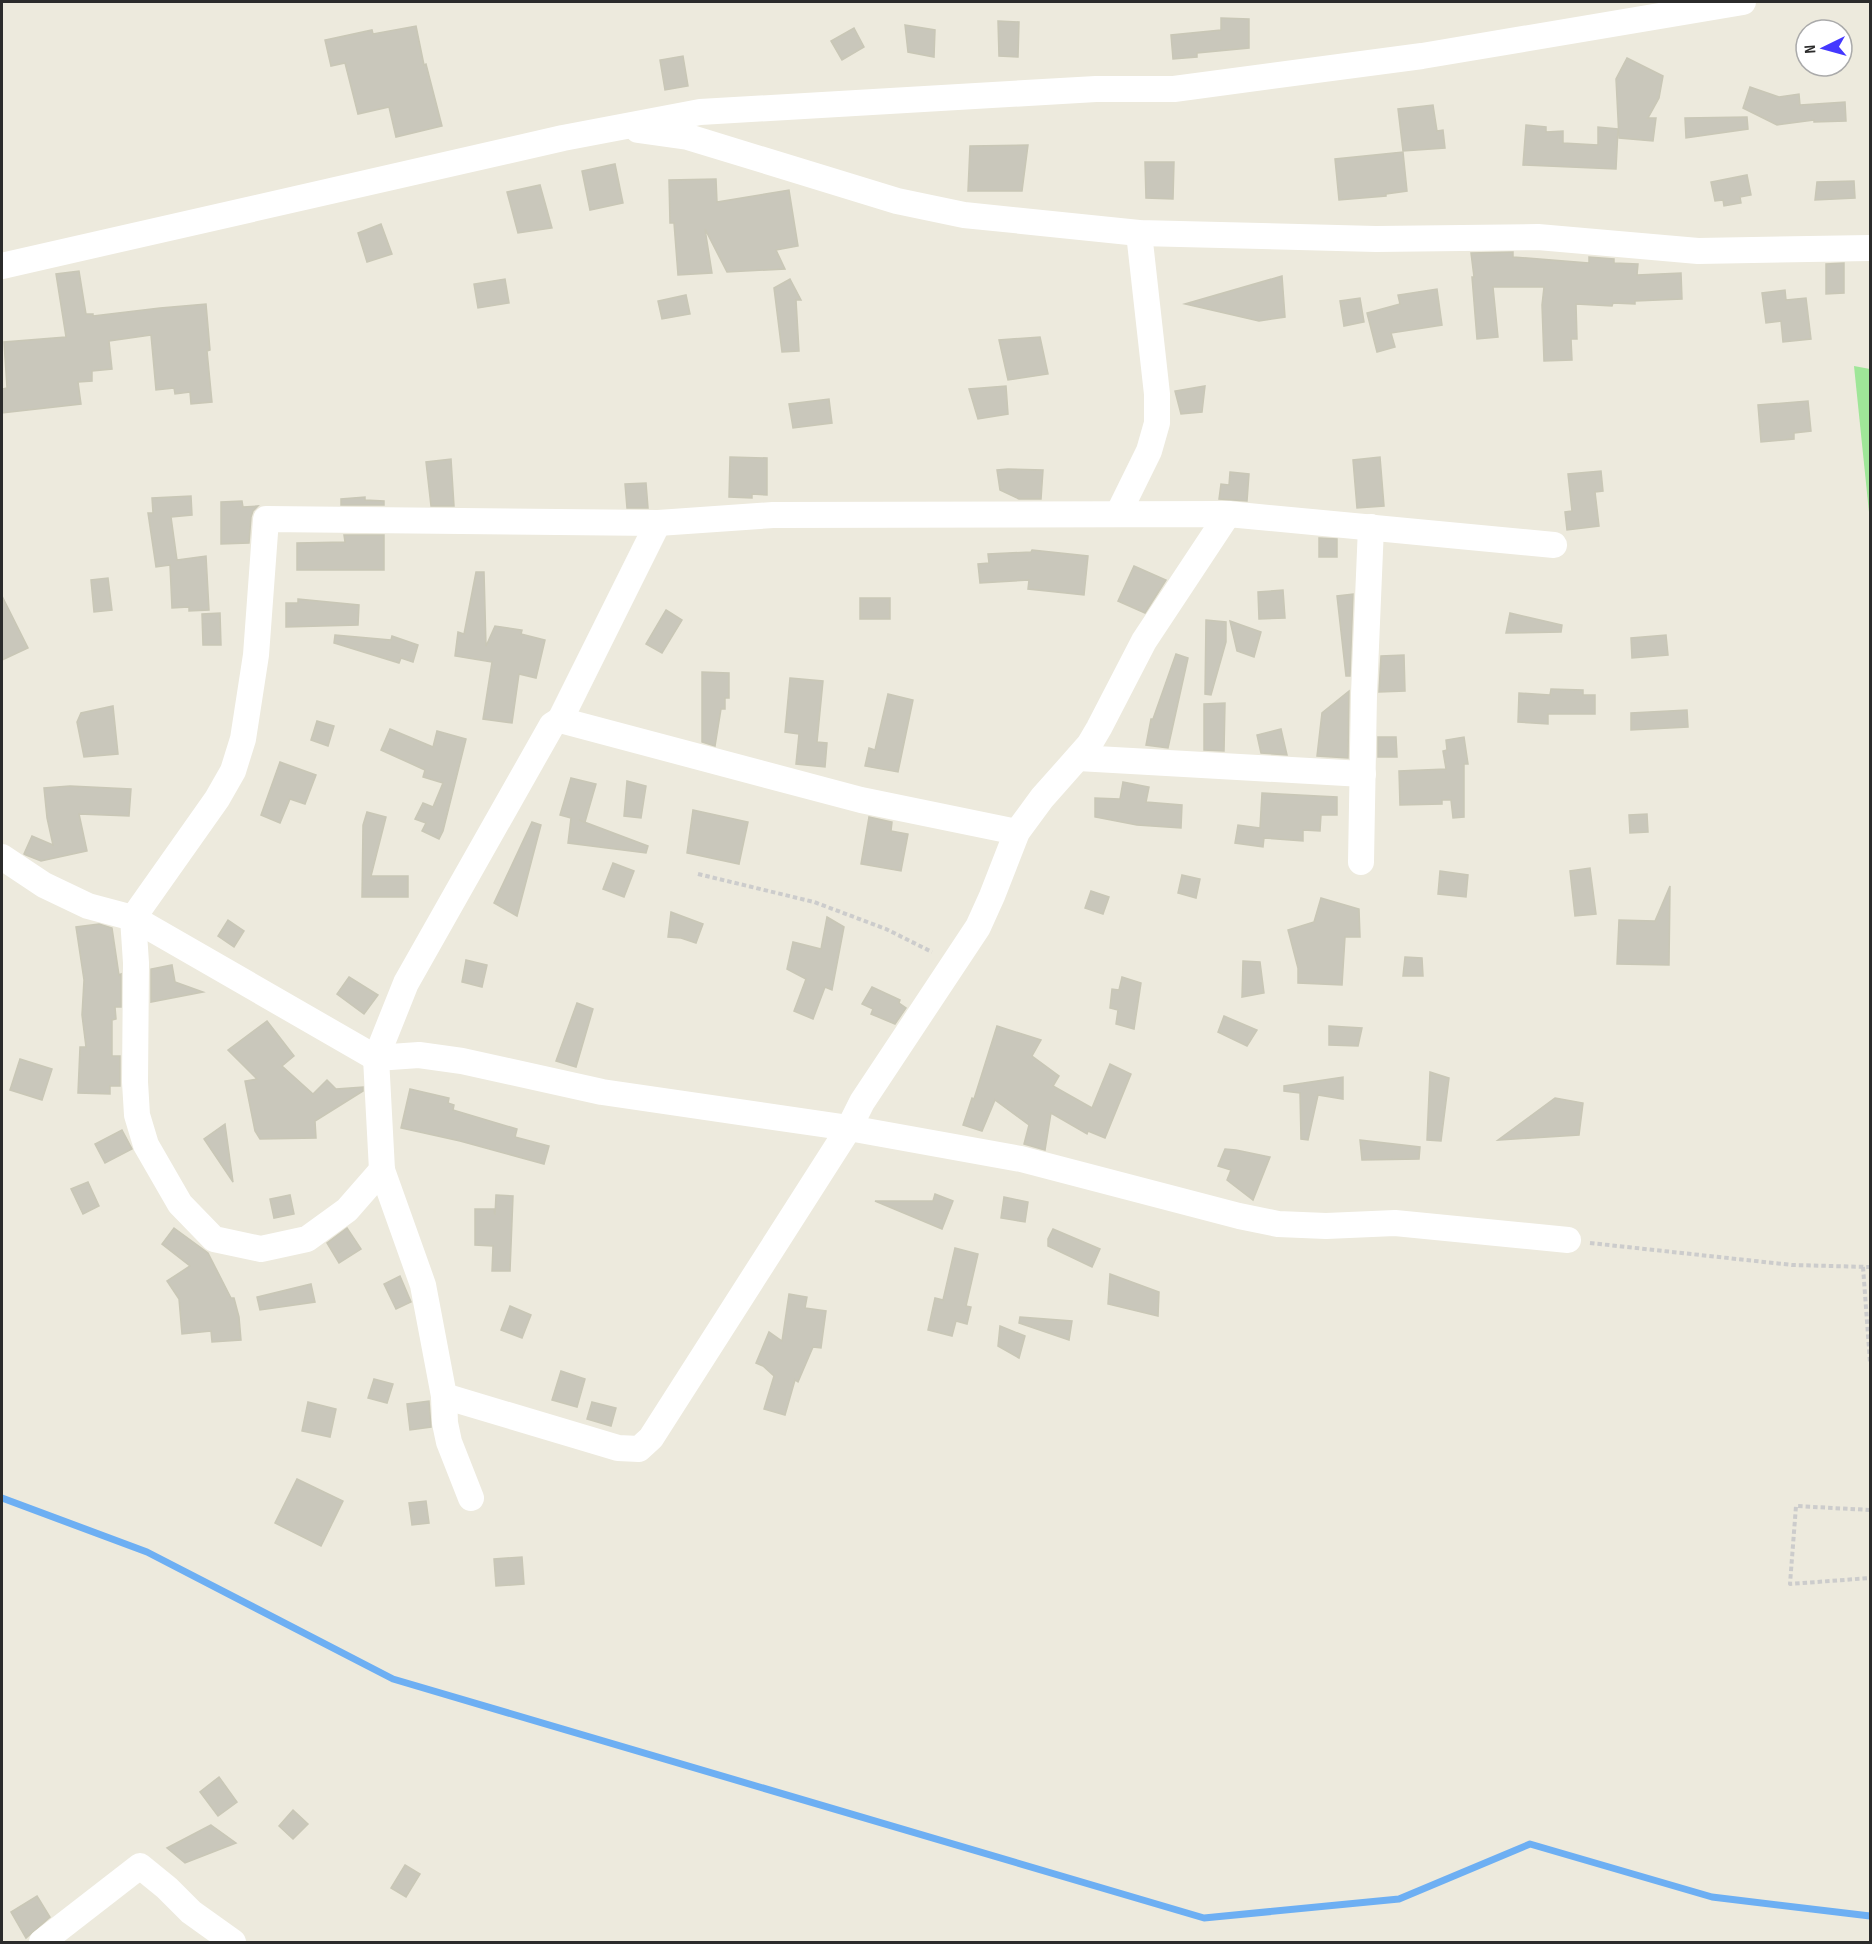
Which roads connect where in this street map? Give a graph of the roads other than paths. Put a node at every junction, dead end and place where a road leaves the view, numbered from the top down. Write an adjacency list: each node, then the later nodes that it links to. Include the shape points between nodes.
1 (1743, 2): 2 (street, via 1422,56 1173,89 1096,89 722,110)
2 (620, 127): 3 (street, via 688,137 897,201 953,213); 5 (street)
3 (1139, 233): 4 (street, via 1376,239 1538,237 1698,251); 6 (street, via 1157,423 1149,451)
4 (1870, 248)
5 (2, 266)
6 (1118, 514): 7 (street); 8 (street, via 773,515)
7 (1228, 514): 9 (street); 12 (street, via 1144,641 1100,728)
8 (658, 524): 11 (street); 17 (street, via 266,519 256,655 243,739 233,771)
9 (1371, 527): 10 (street); 13 (street)
10 (1554, 545)
11 (560, 720): 14 (street, via 861,800); 18 (street, via 552,725 406,983)
12 (1078, 758): 13 (street); 14 (street)
13 (1363, 774): 16 (street)
14 (1017, 832): 19 (street, via 978,927 862,1102)
15 (2, 857): 17 (street, via 44,885 88,906)
16 (1361, 862)
17 (133, 918): 18 (street); 20 (street, via 137,1115 146,1145 180,1204 214,1239 261,1249 307,1239 346,1210)
18 (376, 1058): 19 (street, via 419,1054 602,1092); 20 (street)
19 (849, 1128): 21 (street, via 1021,1159 1278,1224 1395,1223); 22 (street, via 651,1438 639,1449 618,1448)
20 (382, 1170): 22 (street, via 423,1285)
21 (1569, 1240)
22 (444, 1396): 23 (street, via 448,1442)
23 (471, 1498)
24 (42, 1942): 25 (street, via 140,1866 191,1912)
25 (233, 1942)

